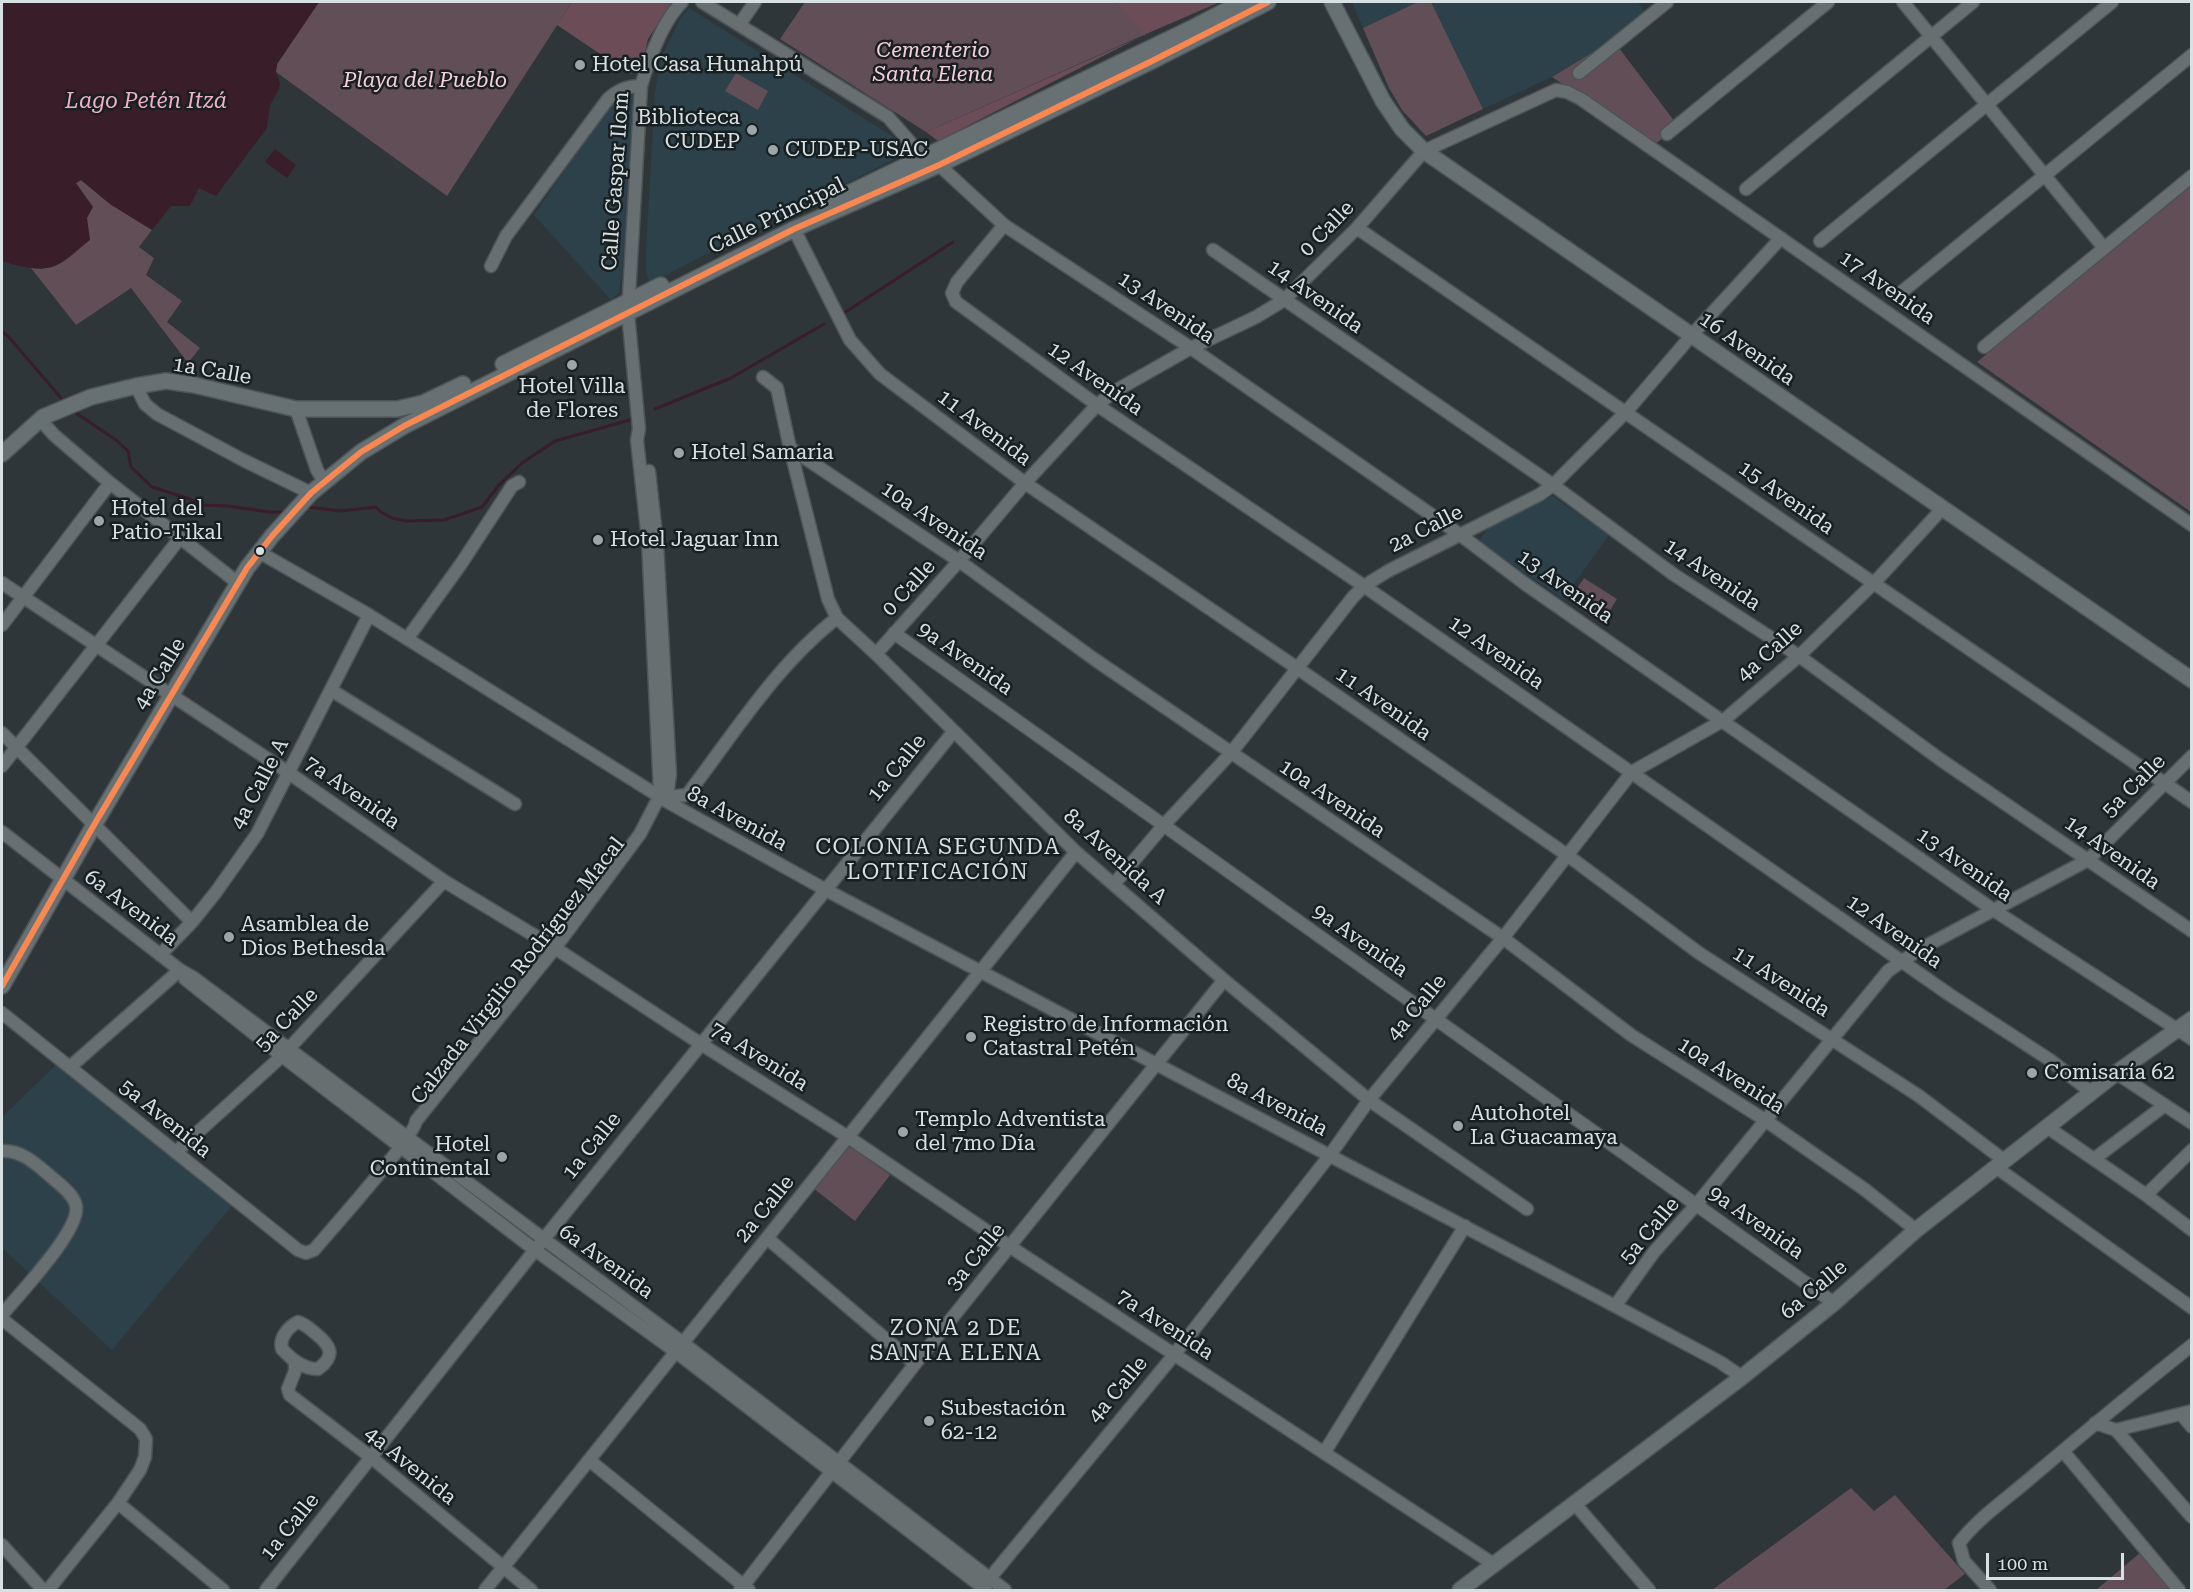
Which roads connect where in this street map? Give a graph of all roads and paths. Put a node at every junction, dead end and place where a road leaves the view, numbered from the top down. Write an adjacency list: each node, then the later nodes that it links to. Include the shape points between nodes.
1 (682, 2): 16 (street, Calle Gaspar Ilom, via 658,41)
2 (702, 2): 12 (street, 13 Avenida)
3 (755, 2): 12 (street)
4 (1242, 2): 21 (main road, Calle Principal)
5 (1268, 2): 22 (main road, Calle Principal)
6 (1332, 2): 20 (main road, 16 Avenida, via 1383,101 1402,129)
7 (1667, 2): 15 (street)
8 (1828, 2): 19 (street)
9 (1903, 2): 13 (street)
10 (1973, 2): 13 (street)
11 (2112, 2): 18 (street)
12 (739, 25): 21 (street, 13 Avenida, via 888,117)
13 (1931, 36): 18 (street); 25 (street)
14 (2192, 55): 23 (street)
15 (1579, 73)
16 (641, 86): 33 (street, via 629,86 608,99 506,236); 36 (street, Calle Gaspar Ilom)
17 (1556, 90): 20 (street, 0 Calle); 29 (street, 17 Avenida, via 1581,99)
18 (1987, 104): 23 (street); 30 (street)
19 (1667, 134)
20 (1424, 151): 27 (street, 0 Calle); 37 (main road, 16 Avenida)
21 (925, 156): 22 (street, 13 Avenida); 36 (main road, Calle Principal)
22 (939, 165): 26 (street, 13 Avenida); 28 (main road, Calle Principal)
23 (2044, 176): 31 (street); 34 (street)
24 (2192, 176): 31 (street)
25 (1746, 189)
26 (1004, 225): 39 (street, 13 Avenida); 42 (street, 12 Avenida, via 957,282 952,293 956,302)
27 (1357, 228): 35 (street, 0 Calle); 45 (street, 15 Avenida)
28 (794, 229): 36 (main road, Calle Principal); 53 (street, 11 Avenida, via 850,340 880,374)
29 (1781, 238): 37 (street, 2a Calle); 57 (street, 17 Avenida)
30 (1820, 241)
31 (2104, 248): 38 (street)
32 (1213, 250): 35 (street, 14 Avenida)
33 (491, 266)
34 (1898, 295)
35 (1284, 300): 39 (street, 0 Calle); 54 (street, 14 Avenida)
36 (628, 307): 44 (main road, Calle Principal, via 423,403); 47 (main road, Calle Principal); 89 (street, Calzada Virgilio Rodríguez Macal, via 639,429 645,440 657,544 670,774)
37 (1691, 336): 45 (street, 2a Calle); 56 (main road, 16 Avenida)
38 (1984, 347)
39 (1191, 348): 42 (street, 0 Calle); 58 (street, 13 Avenida)
40 (763, 377): 48 (street, via 777,388)
41 (136, 386): 43 (main road, 1a Calle, via 166,381 194,385); 46 (main road, 1a Calle, via 91,397); 55 (street, via 145,404 158,414)
42 (1096, 405): 53 (street, 0 Calle); 65 (street, 12 Avenida)
43 (296, 409): 44 (main road, 1a Calle); 50 (street)
44 (397, 409)
45 (1626, 412): 54 (street, 2a Calle); 64 (street, 15 Avenida)
46 (43, 417): 49 (main road, 1a Calle); 52 (street, via 54,435)
47 (404, 426): 50 (main road, 4a Calle, via 361,452)
48 (790, 448): 61 (street, 10a Avenida); 68 (street, 8a Avenida A, via 828,599)
49 (2, 454)
50 (324, 482): 55 (main road, 4a Calle)
51 (519, 482): 71 (street, via 512,486)
52 (110, 483): 59 (street); 66 (street)
53 (1025, 483): 61 (street, 0 Calle); 75 (street, 11 Avenida)
54 (1552, 485): 58 (street, 2a Calle); 74 (street, 14 Avenida, via 1673,574)
55 (311, 493): 60 (main road, 4a Calle)
56 (1942, 509): 64 (street, 4a Calle); 76 (main road, 16 Avenida)
57 (2192, 525)
58 (1459, 534): 65 (street, 2a Calle); 79 (street, 13 Avenida)
59 (180, 538): 63 (street); 72 (street)
60 (259, 552): 63 (main road, 4a Calle); 67 (street, 8a Avenida)
61 (960, 561): 70 (street, 0 Calle); 83 (street, 10a Avenida)
62 (2, 583): 66 (street, 7a Avenida)
63 (238, 583): 78 (main road, 4a Calle)
64 (1874, 583): 74 (street, 4a Calle); 88 (street, 15 Avenida)
65 (1364, 586): 75 (street, 2a Calle); 86 (street, 12 Avenida)
66 (23, 598): 69 (street); 72 (street, 7a Avenida)
67 (369, 615): 71 (street, 8a Avenida); 77 (street, 4a Calle A)
68 (837, 618): 73 (street, 8a Avenida A); 89 (street, via 816,634 780,674 687,795)
69 (2, 625)
70 (894, 633): 73 (street, 0 Calle); 93 (street, 9a Avenida)
71 (407, 639): 89 (street, 8a Avenida)
72 (97, 647): 78 (street, 7a Avenida); 82 (street)
73 (876, 654): 80 (street, 8a Avenida A)
74 (1799, 656): 79 (street, 4a Calle); 97 (street, 14 Avenida, via 1941,760)
75 (1297, 668): 83 (street, 2a Calle); 96 (street, 11 Avenida)
76 (2192, 680)
77 (331, 690): 87 (street, 4a Calle A); 91 (street)
78 (172, 696): 87 (street, 7a Avenida); 92 (main road, 4a Calle)
79 (1724, 720): 86 (street, 4a Calle); 102 (street, 13 Avenida)
80 (954, 731): 95 (street, 8a Avenida A); 101 (street, 1a Calle)
81 (2, 733): 82 (street)
82 (17, 748): 85 (street); 92 (street)
83 (1231, 753): 93 (street, 2a Calle); 105 (street, 10a Avenida)
84 (2192, 756): 88 (street, 5a Calle)
85 (2, 766)
86 (1632, 772): 96 (street, 4a Calle); 108 (street, 12 Avenida)
87 (289, 773): 99 (street, 7a Avenida); 103 (street, 4a Calle A, via 237,864)
88 (2164, 783): 90 (street, 15 Avenida); 97 (street, 5a Calle)
89 (662, 798): 101 (street, 8a Avenida); 106 (street, Calzada Virgilio Rodríguez Macal, via 654,826)
90 (2192, 802)
91 (515, 804)
92 (94, 825): 98 (main road, 4a Calle); 103 (street)
93 (1164, 825): 100 (street, 2a Calle); 114 (street, 9a Avenida)
94 (2, 832): 98 (street, 6a Avenida)
95 (1076, 852): 100 (street, 8a Avenida A); 110 (street, 2a Calle)
96 (1567, 855): 105 (street, 4a Calle); 117 (street, 11 Avenida, via 1699,953)
97 (2088, 860): 102 (street, 5a Calle); 104 (street, 14 Avenida)
98 (62, 880): 107 (street, 6a Avenida); 112 (main road, 4a Calle)
99 (444, 881): 106 (street, 7a Avenida); 120 (street, 5a Calle)
100 (1114, 884): 111 (street, 8a Avenida A)
101 (826, 890): 110 (street, 8a Avenida); 119 (street, 1a Calle)
102 (1992, 909): 108 (street, 5a Calle); 116 (street, 13 Avenida)
103 (192, 922): 107 (street, 4a Calle A)
104 (2192, 931)
105 (1503, 938): 114 (street, 4a Calle); 127 (street, 10a Avenida, via 1631,1035)
106 (559, 951): 119 (street, 7a Avenida); 131 (street, Calzada Virgilio Rodríguez Macal, via 422,1126 416,1127)
107 (160, 956): 109 (street, 6a Avenida)
108 (1901, 962): 117 (street, 5a Calle, via 1888,971); 124 (street, 12 Avenida, via 2050,1060)
109 (180, 970): 120 (street, 6a Avenida); 122 (street)
110 (981, 971): 121 (street, 8a Avenida); 130 (street, 2a Calle)
111 (1224, 980): 121 (street, 3a Calle); 125 (street, 8a Avenida A)
112 (2, 986)
113 (2, 1013): 122 (street, 5a Avenida)
114 (1435, 1018): 125 (street, 4a Calle); 139 (street, 9a Avenida)
115 (2192, 1019): 116 (main road, 6a Calle)
116 (2175, 1028): 118 (street, 13 Avenida); 123 (main road, 6a Calle)
117 (1834, 1039): 127 (street, 5a Calle); 137 (street, 11 Avenida, via 1919,1096)
118 (2192, 1039)
119 (701, 1044): 130 (street, 7a Avenida); 145 (street, 1a Calle)
120 (286, 1052): 131 (street, 6a Avenida); 134 (street, 5a Calle)
121 (1157, 1063): 135 (street, 8a Avenida); 146 (street, 3a Calle)
122 (70, 1068): 134 (street, 5a Avenida)
123 (2116, 1073): 124 (main road, 6a Calle); 126 (street)
124 (2091, 1092): 129 (main road, 6a Calle)
125 (1369, 1100): 135 (street, 4a Calle); 140 (street, 8a Avenida A)
126 (2165, 1105): 128 (street); 136 (street)
127 (1765, 1120): 139 (street, 5a Calle); 143 (street, 10a Avenida)
128 (2192, 1123)
129 (2047, 1127): 136 (street); 137 (main road, 6a Calle)
130 (848, 1137): 144 (street, 2a Calle); 146 (street, 7a Avenida)
131 (404, 1142): 145 (street, 6a Avenida); 147 (street, Calzada Virgilio Rodríguez Macal, via 314,1250)
132 (2192, 1150): 138 (street)
133 (2, 1151): 151 (street, via 22,1154 59,1184 76,1207 76,1218 64,1239)
134 (176, 1152): 147 (street, 5a Avenida, via 298,1250)
135 (1330, 1155): 141 (street, 8a Avenida); 154 (street, 4a Calle)
136 (2094, 1159): 138 (street)
137 (2001, 1164): 143 (main road, 6a Calle); 150 (street, 11 Avenida)
138 (2146, 1195): 142 (street)
139 (1696, 1205): 148 (street, 9a Avenida); 149 (street, 5a Calle, via 1654,1252)
140 (1527, 1209)
141 (1465, 1226): 149 (street, 8a Avenida); 163 (street)
142 (2191, 1228)
143 (1916, 1230): 148 (main road, 6a Calle)
144 (767, 1238): 153 (street, 2a Calle); 156 (street)
145 (539, 1245): 153 (street, 6a Avenida); 164 (street, 1a Calle)
146 (1009, 1246): 154 (street, 7a Avenida); 156 (street, 3a Calle)
147 (306, 1252)
148 (1834, 1303): 157 (main road, 6a Calle)
149 (1615, 1306): 157 (street, 8a Avenida)
150 (2192, 1308)
151 (2, 1317): 167 (street, via 141,1429 146,1439 145,1457)
152 (2192, 1345): 159 (street)
153 (680, 1347): 165 (street, 2a Calle); 166 (street, 6a Avenida)
154 (1174, 1355): 163 (street, 7a Avenida); 173 (street, 4a Calle)
155 (295, 1362): 164 (street, 4a Avenida, via 288,1392)
156 (915, 1364): 166 (street, 3a Calle)
157 (1742, 1377): 168 (main road, 6a Calle)
158 (2186, 1412): 160 (street); 161 (street)
159 (2095, 1423): 161 (street); 162 (street)
160 (2192, 1427)
161 (2116, 1430): 169 (street)
162 (2062, 1451): 184 (street, via 1971,1527 1959,1543 1964,1561); 185 (street)
163 (1324, 1454): 171 (street, 7a Avenida)
164 (372, 1458): 172 (street, 4a Avenida); 178 (street, 1a Calle)
165 (589, 1460): 172 (street, 2a Calle); 174 (street)
166 (836, 1467): 173 (street, 6a Avenida); 174 (street, 3a Calle)
167 (118, 1503): 176 (street); 177 (street)
168 (1575, 1504): 171 (main road, 6a Calle); 183 (street)
169 (2192, 1517)
170 (2, 1545): 175 (street)
171 (1495, 1565): 182 (main road, 6a Calle)
172 (503, 1568): 179 (street, 2a Calle); 180 (street, 4a Avenida)
173 (984, 1587): 181 (street, 6a Avenida)
174 (744, 1589)
175 (43, 1590)
176 (48, 1590)
177 (223, 1590)
178 (266, 1590)
179 (485, 1590)
180 (531, 1590)
181 (1005, 1590)
182 (1460, 1590)
183 (1649, 1590)
184 (1990, 1590)
185 (2179, 1590)

